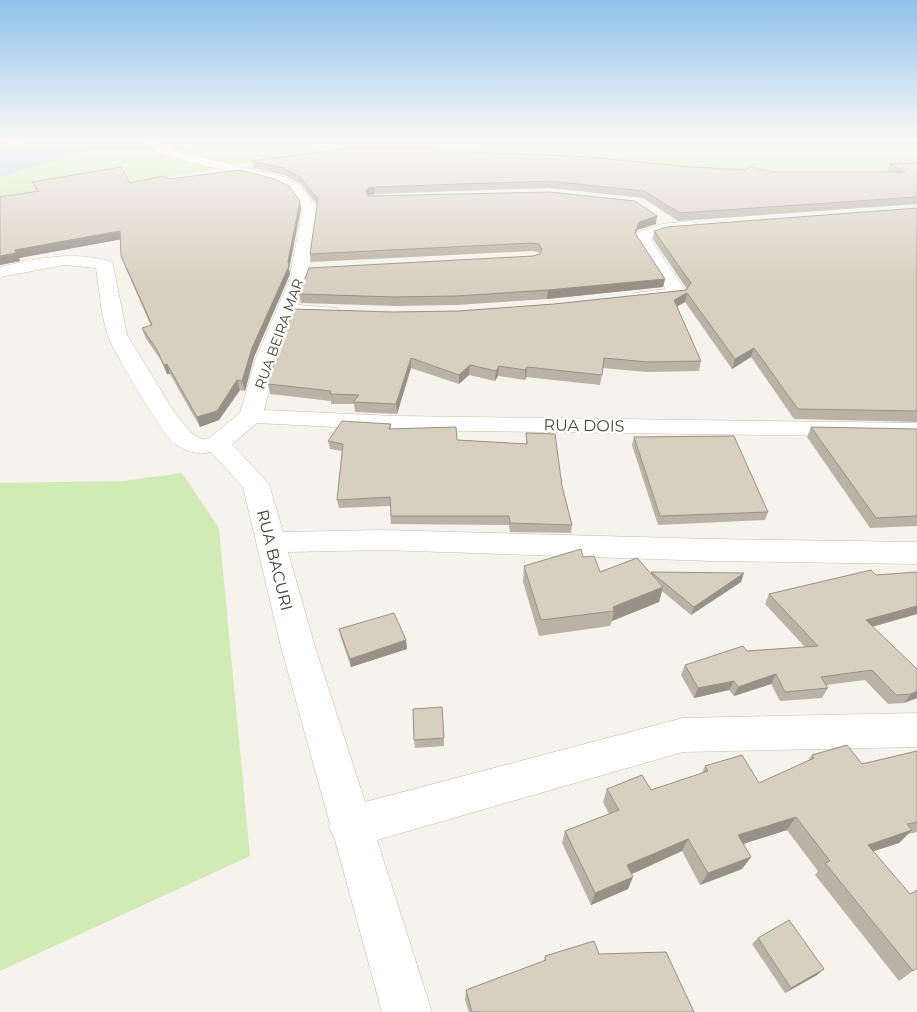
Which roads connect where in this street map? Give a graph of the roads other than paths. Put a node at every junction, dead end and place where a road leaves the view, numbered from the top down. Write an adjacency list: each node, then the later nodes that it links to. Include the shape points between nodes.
1 (294, 188): 6 (street, RUA BEIRA MAR, via 310,208)
2 (659, 218): 4 (street)
3 (703, 225): 4 (street)
4 (675, 228): 8 (street, via 644,235 643,240 678,293)
5 (318, 269): 6 (street)
6 (300, 270): 9 (street, RUA BEIRA MAR, via 299,282)
7 (0, 272): 13 (street, via 69,260 90,260 104,265 117,335 163,413 182,438 199,447)
8 (621, 299)
9 (287, 310): 10 (street); 11 (street, RUA BEIRA MAR, via 267,358)
10 (352, 312)
11 (251, 416): 12 (street, RUA DOIS, via 395,423); 13 (street)
12 (917, 430)
13 (218, 444): 14 (street, RUA BACURI, via 256,484)
14 (271, 542): 15 (street, via 383,540); 17 (street, RUA BACURI)
15 (917, 553)
16 (917, 730): 17 (street, via 683,734)
17 (350, 827): 18 (street, RUA BACURI)
18 (407, 1012)

